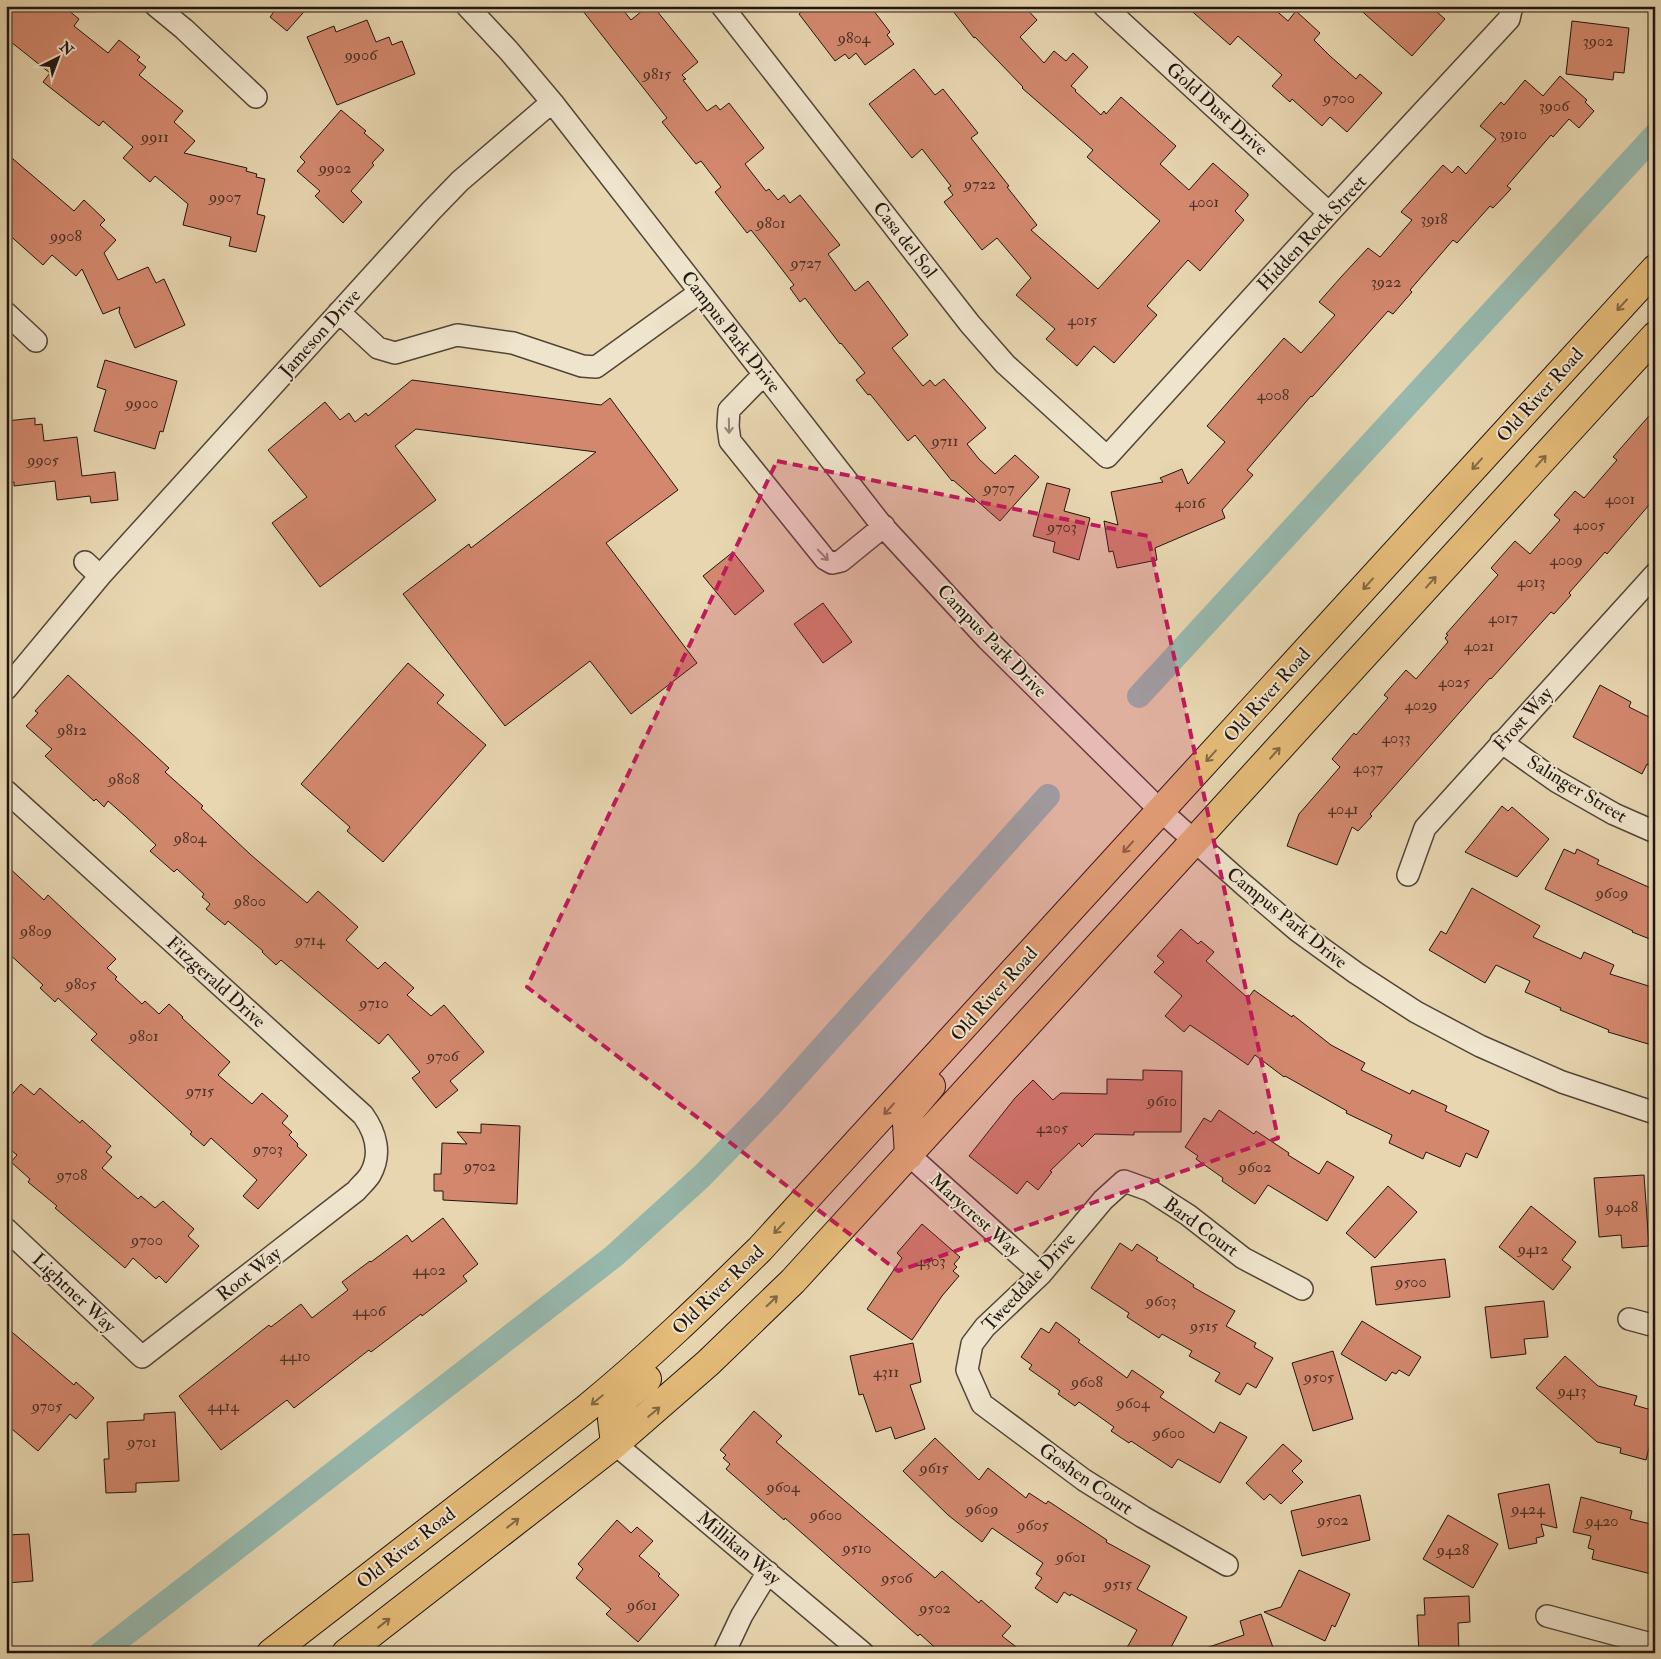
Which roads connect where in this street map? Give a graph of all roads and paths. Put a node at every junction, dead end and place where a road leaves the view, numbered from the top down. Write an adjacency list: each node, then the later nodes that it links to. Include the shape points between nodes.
1 (156, 6): 6 (street)
2 (467, 6): 7 (street, Campus Park Drive)
3 (722, 6): 16 (street, Casa del Sol, via 970,324 1006,364)
4 (1104, 6): 8 (street, Gold Dust Drive)
5 (1512, 6): 8 (street, Hidden Rock Street, via 1509,19)
6 (256, 97)
7 (552, 102): 10 (street, Campus Park Drive); 11 (street, Jameson Drive, via 460,181)
8 (1329, 212): 16 (street, Hidden Rock Street)
9 (1655, 269): 22 (main road, Old River Road, one-way to 22)
10 (700, 292): 11 (street, via 596,368 514,343 457,335 396,353 378,348); 15 (street, Campus Park Drive)
11 (339, 312): 19 (street, Jameson Drive, via 92,569)
12 (6, 313): 14 (street)
13 (1655, 336): 24 (main road, one-way to 13)
14 (36, 341)
15 (764, 374): 17 (street, Campus Park Drive); 17 (street, one-way to 17, via 729,410 730,441 825,559 832,563 841,561)
16 (1107, 457)
17 (884, 526): 22 (street, Campus Park Drive, via 988,639)
18 (1655, 574): 20 (street, Frost Way)
19 (6, 689)
20 (1502, 742): 23 (street, Salinger Street, via 1556,780 1614,814); 25 (street, Frost Way, via 1425,828)
21 (6, 791): 29 (street, Fitzgerald Drive, via 363,1114 372,1128 376,1159 370,1176)
22 (1161, 810): 24 (street, Campus Park Drive); 26 (main road, Old River Road, one-way to 26)
23 (1655, 832)
24 (1195, 841): 27 (street, Campus Park Drive, via 1298,931 1416,1012 1480,1046 1562,1082); 28 (main road)
25 (1408, 875)
26 (970, 1020): 28 (main road, via 968,1040 910,1112); 32 (main road, Old River Road, one-way to 32)
27 (1655, 1113)
28 (908, 1155): 33 (street, Marycrest Way); 39 (main road, one-way to 28, via 708,1363 793,1281)
29 (356, 1191): 37 (street, Root Way)
30 (1103, 1200): 33 (street, Tweeddale Drive); 34 (street, Bard Court, via 1124,1181 1149,1190 1188,1214 1243,1258)
31 (6, 1229): 37 (street, Lightner Way)
32 (746, 1263): 39 (main road, via 729,1306 626,1397 612,1419); 44 (main road, Old River Road, one-way to 44, via 677,1330 587,1408)
33 (1041, 1274): 38 (street, Tweeddale Drive, via 985,1326 972,1344)
34 (1302, 1289)
35 (1629, 1319): 36 (street)
36 (1655, 1326)
37 (142, 1357)
38 (968, 1370): 40 (street, Goshen Court, via 982,1404 1084,1480)
39 (615, 1444): 41 (street, Millikan Way); 45 (main road, one-way to 39)
40 (1227, 1565)
41 (768, 1572): 46 (street); 47 (street, Millikan Way)
42 (1547, 1616): 43 (street)
43 (1655, 1645)
44 (271, 1653)
45 (346, 1653)
46 (724, 1653)
47 (863, 1653)

